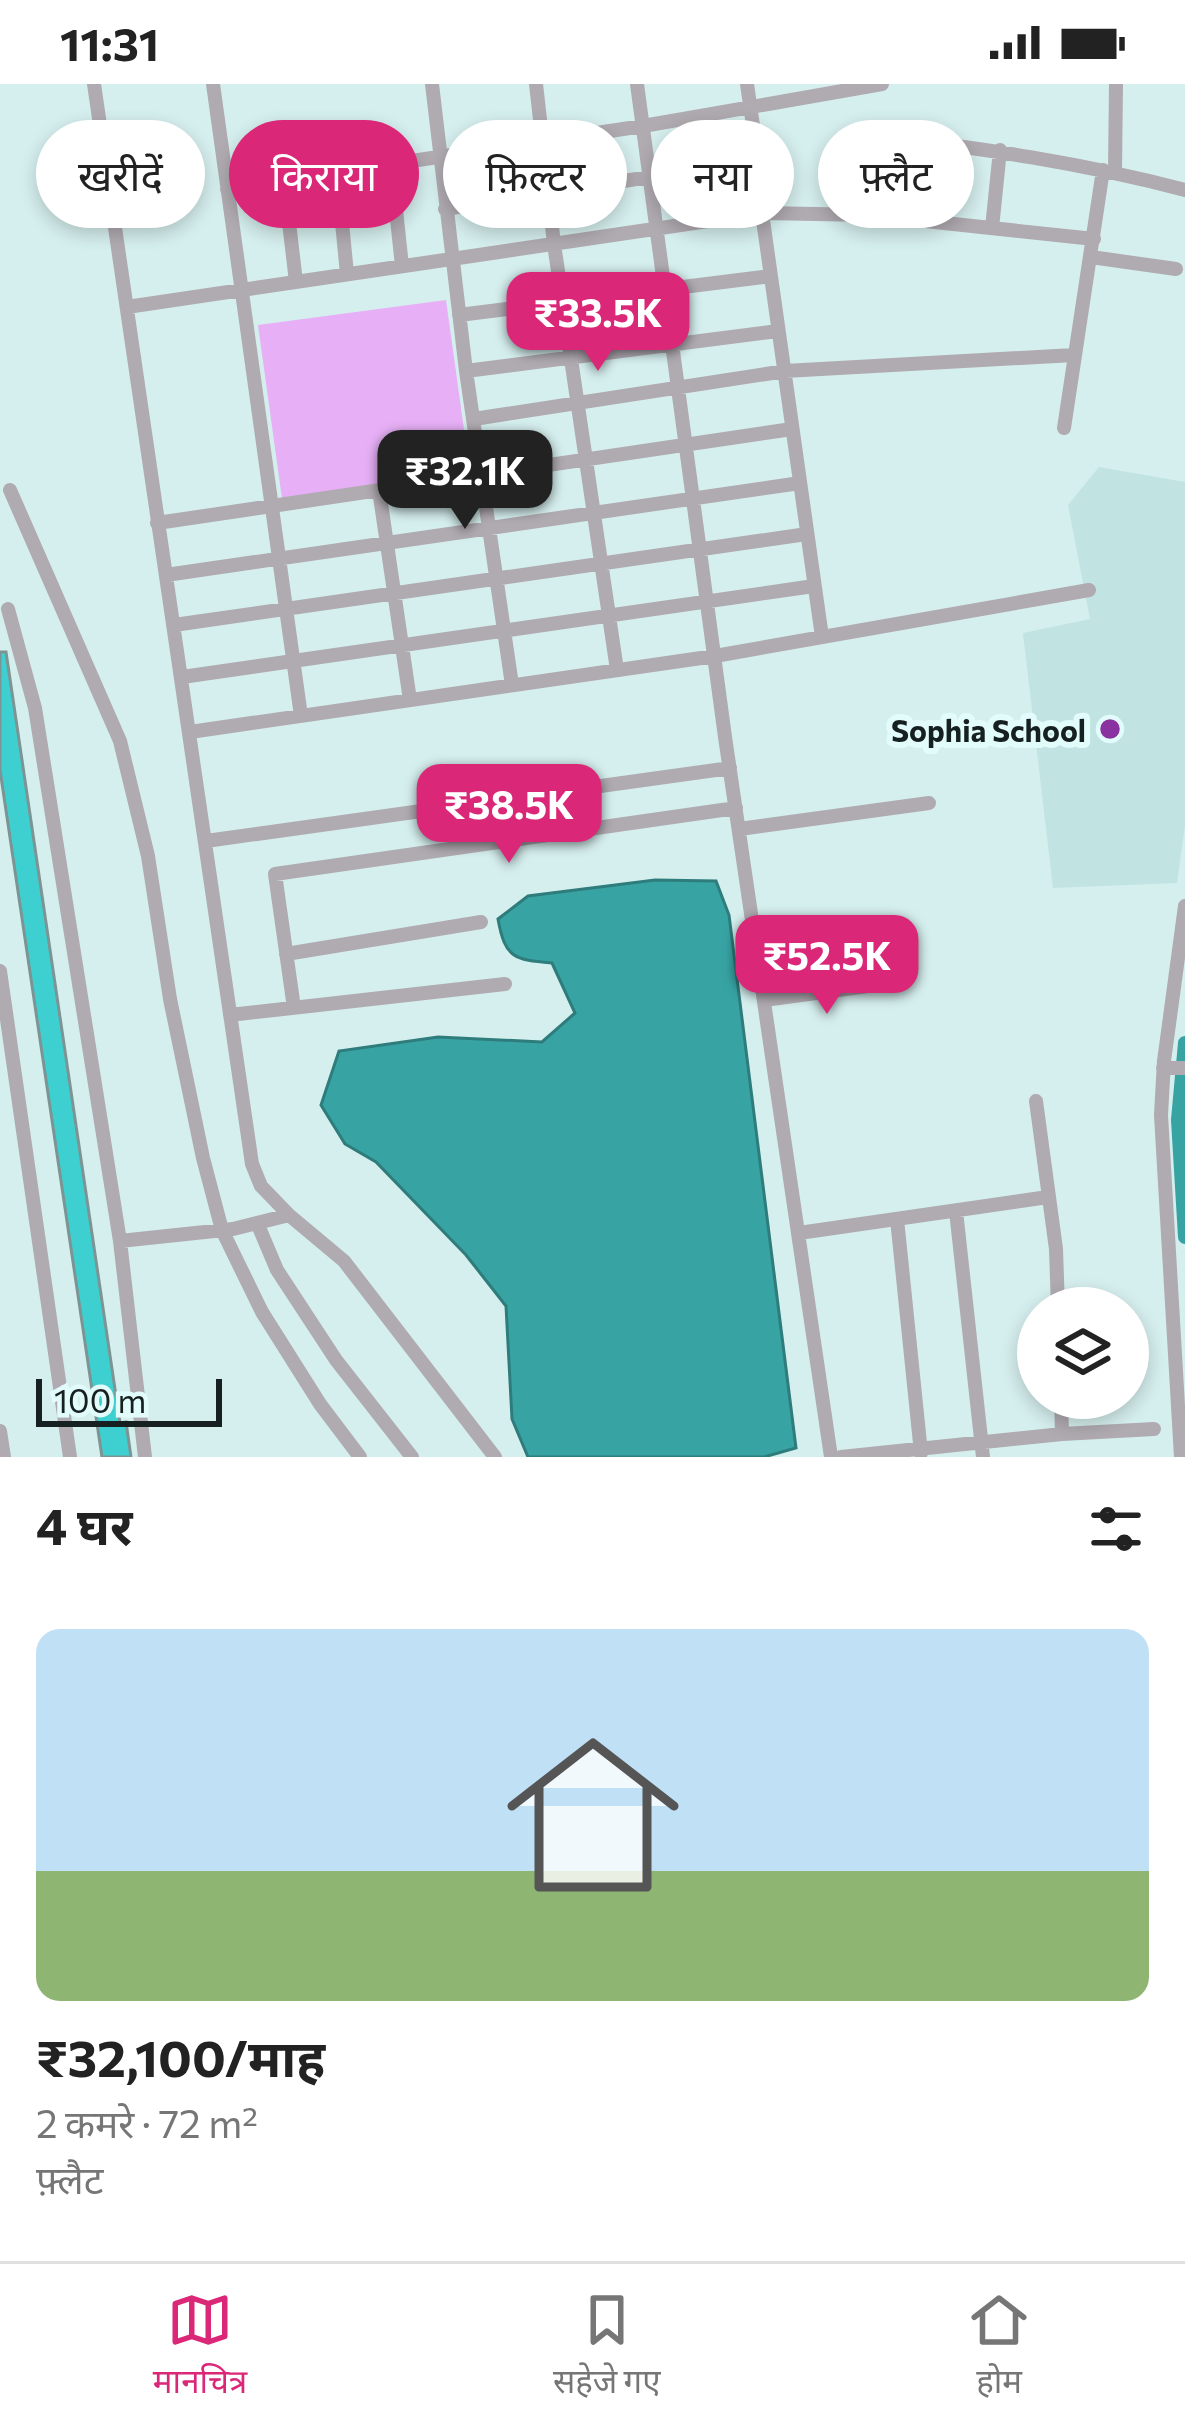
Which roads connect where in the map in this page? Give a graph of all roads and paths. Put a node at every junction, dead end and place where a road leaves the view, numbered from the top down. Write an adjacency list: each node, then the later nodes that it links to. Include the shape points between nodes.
1 (94, 84): 47 (street)
2 (213, 84): 23 (street)
3 (432, 84): 17 (street)
4 (536, 84): 10 (street)
5 (637, 84): 12 (street)
6 (747, 84): 9 (street)
7 (882, 84): 9 (street)
8 (1116, 84): 19 (street)
9 (751, 108): 11 (street); 12 (street)
10 (540, 120)
11 (753, 120)
12 (643, 126): 13 (street); 20 (street)
13 (627, 129)
14 (974, 147): 15 (street)
15 (1000, 150): 19 (street); 33 (street)
16 (443, 155): 17 (street)
17 (439, 156): 18 (street); 22 (street)
18 (419, 159)
19 (1109, 170): 24 (street); 35 (street)
20 (650, 178): 21 (street); 34 (street)
21 (627, 181)
22 (443, 186)
23 (227, 188): 44 (street)
24 (1185, 190)
25 (974, 226): 33 (street)
26 (290, 228): 43 (street)
27 (343, 228): 41 (street)
28 (398, 228): 39 (street)
29 (448, 228): 38 (street)
30 (552, 228): 36 (street)
31 (664, 228): 34 (street)
32 (764, 228): 42 (street)
33 (992, 228): 35 (street)
34 (657, 229): 36 (street); 45 (street)
35 (1094, 239): 37 (street)
36 (554, 244): 38 (street); 46 (street)
37 (1091, 257): 40 (street); 51 (street)
38 (451, 259): 39 (street); 48 (street)
39 (402, 266): 41 (street)
40 (1176, 269)
41 (347, 274): 43 (street)
42 (771, 276): 45 (street); 49 (street)
43 (296, 282): 44 (street)
44 (241, 290): 47 (street); 67 (street)
45 (665, 290): 46 (street); 50 (street)
46 (563, 303): 48 (street); 52 (street)
47 (127, 307): 69 (street)
48 (459, 315): 53 (street)
49 (778, 331): 50 (street); 54 (street)
50 (673, 344): 52 (street); 55 (street)
51 (1074, 355): 54 (street); 58 (street)
52 (571, 357): 53 (street); 56 (street)
53 (466, 370): 57 (street)
54 (785, 371): 55 (street); 59 (street)
55 (679, 388): 56 (street); 60 (street)
56 (578, 404): 57 (street); 61 (street)
57 (474, 419): 62 (street)
58 (1064, 428)
59 (792, 429): 60 (street); 63 (street)
60 (686, 445): 61 (street); 66 (street)
61 (586, 460): 62 (street); 68 (street)
62 (482, 475): 65 (street); 70 (street)
63 (800, 483): 66 (street); 71 (street)
64 (10, 490): 118 (street, via 120,741)
65 (380, 490): 67 (street); 72 (street)
66 (694, 499): 68 (street); 73 (street)
67 (271, 506): 69 (street); 74 (street)
68 (593, 513): 70 (street); 75 (street)
69 (158, 523): 76 (street)
70 (490, 528): 72 (street); 77 (street)
71 (807, 534): 73 (street); 78 (street)
72 (386, 543): 74 (street); 80 (street)
73 (700, 548): 75 (street); 81 (street)
74 (278, 559): 76 (street); 82 (street)
75 (601, 562): 77 (street); 84 (street)
76 (166, 575): 85 (street)
77 (497, 578): 80 (street); 86 (street)
78 (814, 586): 81 (street); 87 (street)
79 (1089, 590): 87 (street)
80 (393, 592): 82 (street); 88 (street)
81 (708, 603): 84 (street); 89 (street)
82 (286, 608): 85 (street); 90 (street)
83 (8, 609): 120 (street, via 35,708)
84 (609, 617): 86 (street); 91 (street)
85 (174, 625): 92 (street)
86 (504, 632): 88 (street); 93 (street)
87 (821, 637): 89 (street)
88 (401, 645): 90 (street); 94 (street)
89 (715, 656): 91 (street); 97 (street)
90 (292, 660): 92 (street); 95 (street)
91 (617, 670): 93 (street)
92 (182, 677): 96 (street)
93 (512, 685): 94 (street)
94 (410, 700): 95 (street)
95 (301, 716): 96 (street)
96 (190, 731): 101 (street)
97 (730, 768): 99 (street); 101 (street)
98 (929, 803): 100 (street)
99 (736, 808): 100 (street); 104 (street, via 275,874)
100 (739, 829): 108 (street)
101 (206, 841): 110 (street)
102 (1185, 907): 111 (street)
103 (481, 922): 104 (street)
104 (286, 954): 109 (street)
105 (0, 971): 130 (street)
106 (505, 984): 109 (street)
107 (883, 984): 108 (street)
108 (764, 1000): 119 (street)
109 (294, 1008): 110 (street)
110 (230, 1015): 115 (street, via 252,1164)
111 (1173, 1068): 137 (street, via 1161,1115)
112 (1036, 1101): 113 (street)
113 (1048, 1197): 114 (street); 121 (street)
114 (956, 1210): 116 (street); 126 (street)
115 (289, 1215): 117 (street); 134 (street, via 344,1262)
116 (897, 1219): 119 (street); 127 (street)
117 (258, 1225): 118 (street); 133 (street, via 324,1342)
118 (222, 1230): 120 (street); 132 (street, via 262,1312)
119 (799, 1233): 135 (street)
120 (120, 1241): 131 (street)
121 (1057, 1287)
122 (1061, 1419): 125 (street)
123 (1154, 1429): 125 (street)
124 (0, 1431): 129 (street)
125 (1061, 1434): 126 (street)
126 (982, 1450): 127 (street)
127 (921, 1453): 128 (street)
128 (868, 1456): 136 (street)
129 (4, 1457)
130 (70, 1457)
131 (146, 1457)
132 (360, 1457)
133 (412, 1457)
134 (494, 1457)
135 (831, 1457)
136 (841, 1457)
137 (1181, 1457)

